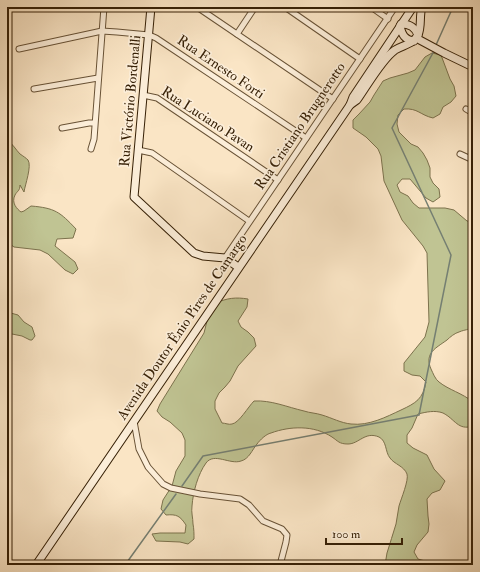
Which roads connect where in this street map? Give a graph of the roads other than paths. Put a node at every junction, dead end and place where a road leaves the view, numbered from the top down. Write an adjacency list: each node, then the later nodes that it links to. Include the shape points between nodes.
1 (104, 7): 12 (street)
2 (151, 7): 14 (main road, Rua Victório Bordenalli)
3 (197, 7): 13 (street)
4 (255, 7): 13 (street)
5 (285, 7): 17 (street)
6 (372, 7): 10 (street)
7 (396, 7): 10 (street, Rua Cristiano Brugnerotto)
8 (413, 7): 11 (main road, Avenida Doutor Ênio Pires de Camargo)
9 (422, 7): 15 (main road)
10 (388, 19): 17 (street, Rua Cristiano Brugnerotto)
11 (400, 25): 15 (main road, via 404,37 409,40); 15 (main road, via 413,26); 23 (main road, Avenida Doutor Ênio Pires de Camargo)
12 (102, 32): 14 (street, Rua Ernesto Forti); 16 (street, Rua Ernesto Forti); 19 (street)
13 (237, 34): 22 (street)
14 (148, 35): 21 (main road, Rua Victório Bordenalli); 28 (street, Rua Ernesto Forti, via 163,42)
15 (416, 38): 18 (main road); 23 (main road, Avenida Doutor Ênio Pires de Camargo, via 388,56 357,100)
16 (19, 48)
17 (360, 59): 22 (street, Rua Cristiano Brugnerotto)
18 (473, 67)
19 (98, 78): 20 (street); 26 (street)
20 (34, 89)
21 (143, 95): 30 (main road, Rua Victório Bordenalli); 33 (street, Rua Luciano Pavan, via 157,98)
22 (333, 99): 28 (street, Rua Cristiano Brugnerotto)
23 (350, 105): 36 (main road, Avenida Doutor Ênio Pires de Camargo)
24 (466, 109): 25 (street)
25 (473, 113)
26 (94, 123): 27 (street); 29 (street)
27 (62, 128)
28 (306, 138): 33 (street, Rua Cristiano Brugnerotto)
29 (91, 148)
30 (138, 150): 34 (street, via 152,153); 35 (main road, Rua Victório Bordenalli, via 134,197 194,253)
31 (460, 154): 32 (street)
32 (473, 160)
33 (278, 180): 34 (street, Rua Cristiano Brugnerotto)
34 (250, 221): 35 (street, Rua Cristiano Brugnerotto)
35 (225, 258): 36 (main road)
36 (238, 267): 37 (main road, Avenida Doutor Ênio Pires de Camargo)
37 (134, 421): 38 (main road, Avenida Doutor Ênio Pires de Camargo); 39 (street, via 139,449 148,466 163,484 171,488 240,499 263,521 282,529 287,535)
38 (36, 565)
39 (280, 565)

